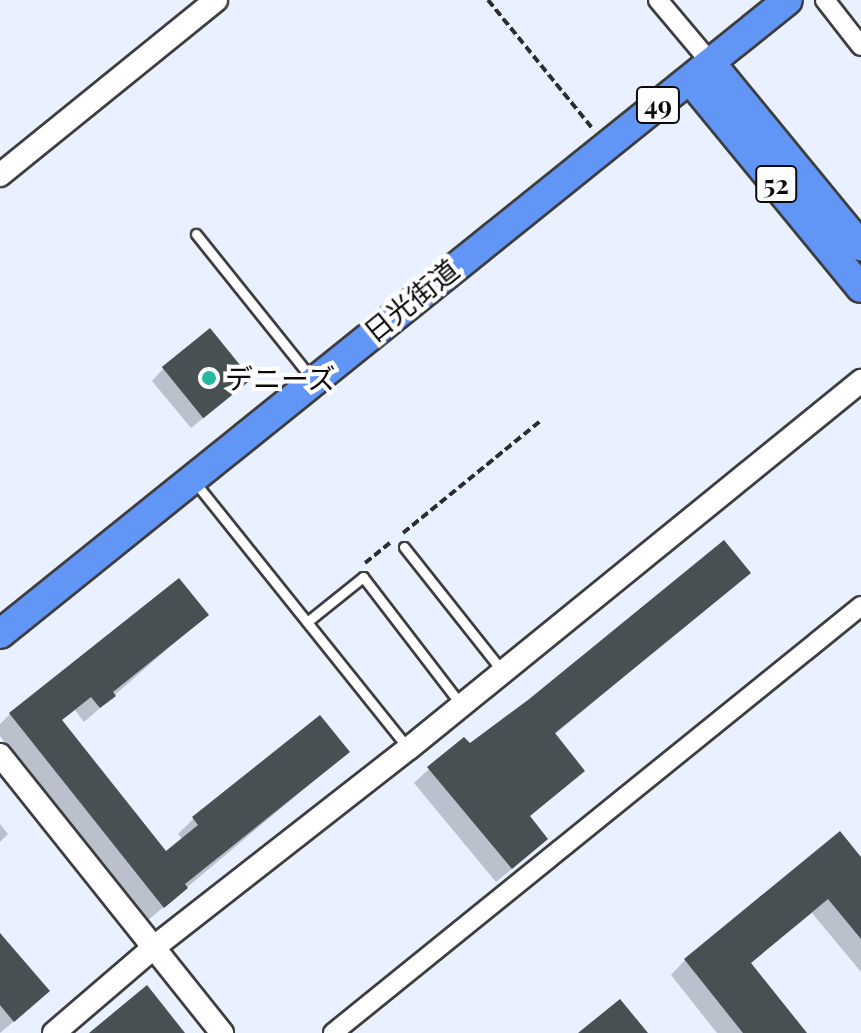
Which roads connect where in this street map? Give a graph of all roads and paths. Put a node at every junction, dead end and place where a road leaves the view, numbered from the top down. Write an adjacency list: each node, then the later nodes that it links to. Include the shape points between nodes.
1 (216, 0): 9 (street)
2 (488, 0): 8 (path)
3 (658, 0): 7 (street)
4 (788, 0): 7 (main road, 日光街道 / 49)
5 (825, 0): 6 (street)
6 (861, 46)
7 (701, 72): 11 (main road, 52); 12 (main road, 52); 13 (main road, 日光街道 / 49)
8 (593, 130)
9 (0, 175)
10 (196, 234): 13 (lane)
11 (861, 246)
12 (861, 288)
13 (312, 379): 16 (main road, 日光街道 / 49)
14 (861, 381): 22 (street)
15 (539, 422): 18 (path)
16 (191, 478): 20 (lane); 21 (main road, 日光街道 / 49)
17 (404, 547): 22 (lane)
18 (361, 567)
19 (861, 606): 29 (street)
20 (307, 622): 23 (lane, via 363,577); 24 (lane)
21 (0, 634)
22 (503, 672): 23 (street)
23 (462, 706): 24 (street)
24 (408, 749): 26 (street)
25 (0, 755): 26 (street)
26 (153, 948): 27 (street); 28 (street)
27 (54, 1033)
28 (222, 1033)
29 (333, 1033)

